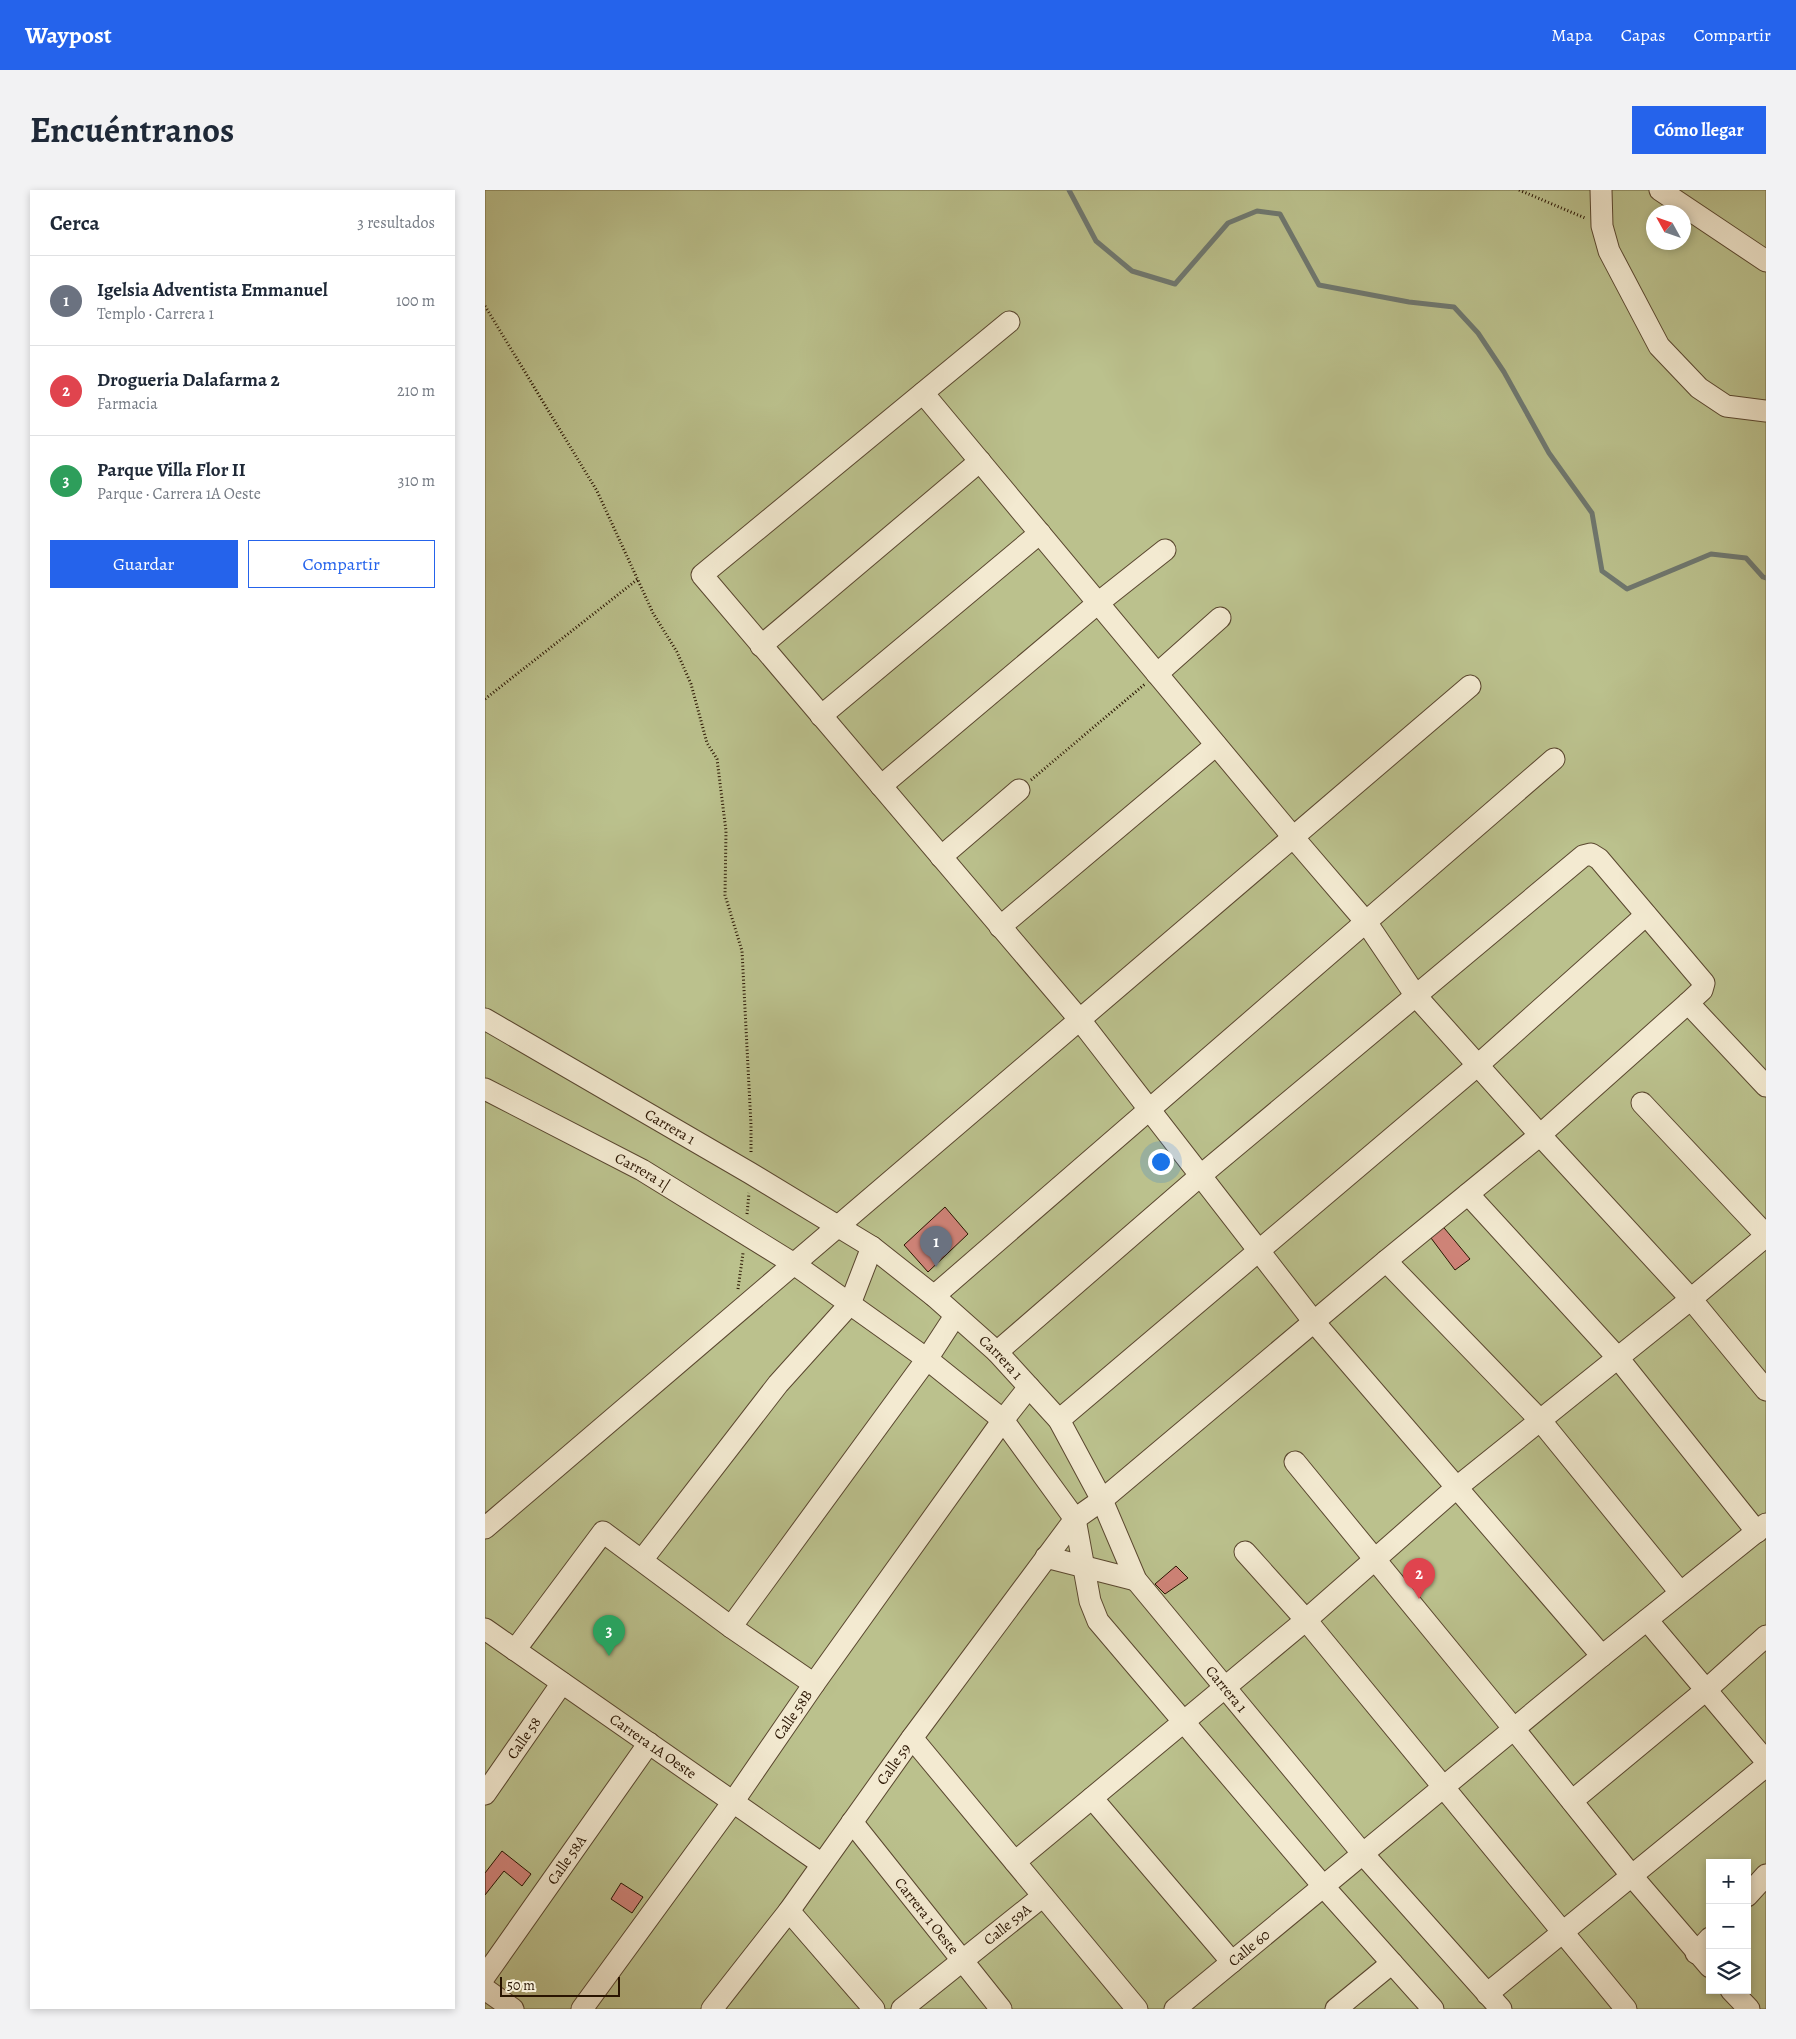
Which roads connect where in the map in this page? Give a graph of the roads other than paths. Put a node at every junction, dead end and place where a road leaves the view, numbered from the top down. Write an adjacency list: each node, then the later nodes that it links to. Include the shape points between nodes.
1 (1601, 190): 6 (street, via 1602,226 1609,251 1659,346 1699,388 1726,406)
2 (1660, 190): 3 (street)
3 (1766, 261)
4 (1009, 322): 5 (street)
5 (923, 393): 7 (street); 12 (street, via 702,576)
6 (1766, 411)
7 (980, 461): 8 (street); 12 (street)
8 (1040, 534): 10 (street); 15 (street)
9 (1165, 550): 10 (street)
10 (1098, 603): 13 (street); 18 (street)
11 (1220, 618): 13 (street)
12 (761, 646): 15 (street)
13 (1157, 674): 16 (street)
14 (1470, 686): 20 (street)
15 (821, 716): 18 (street)
16 (1216, 745): 20 (street); 24 (street)
17 (1553, 759): 23 (street)
18 (881, 786): 21 (street)
19 (1019, 790): 21 (street)
20 (1293, 837): 23 (street); 28 (street)
21 (941, 857): 24 (street)
22 (1645, 915): 25 (street, via 1599,859 1591,854 1583,856); 26 (street, Calle 59, via 1704,983 1702,990); 29 (street)
23 (1366, 922): 25 (street); 33 (street)
24 (1000, 926): 28 (street)
25 (1415, 996): 29 (street); 35 (street)
26 (1689, 1003): 30 (street); 34 (street, Calle 59)
27 (485, 1019): 37 (street, Carrera 1)
28 (1080, 1020): 33 (street); 37 (street)
29 (1478, 1065): 34 (street); 40 (street)
30 (1763, 1077)
31 (485, 1089): 42 (street, Carrera 1|, via 642,1170)
32 (1642, 1103): 38 (street)
33 (1149, 1109): 35 (street); 43 (street)
34 (1540, 1135): 36 (street, Calle 59); 44 (street)
35 (1200, 1176): 40 (street); 48 (street)
36 (1468, 1194): 41 (street, Calle 59); 49 (street)
37 (838, 1226): 39 (street, Carrera 1); 42 (street)
38 (1766, 1235): 44 (street)
39 (871, 1247): 43 (street, Carrera 1); 45 (street)
40 (1258, 1250): 47 (street); 54 (street)
41 (1385, 1261): 47 (street, Calle 59); 55 (street)
42 (793, 1264): 45 (street, Carrera 1|); 60 (street)
43 (933, 1296): 46 (street, Carrera 1)
44 (1691, 1299): 49 (street); 52 (street)
45 (850, 1304): 50 (street, Carrera 1|); 65 (street, via 777,1384)
46 (955, 1316): 48 (street, Carrera 1); 50 (street)
47 (1314, 1322): 57 (street); 58 (street, Calle 59)
48 (997, 1352): 51 (street, Carrera 1)
49 (1618, 1358): 55 (street); 61 (street)
50 (927, 1359): 53 (street, Carrera 1|); 71 (street)
51 (1029, 1388): 53 (street, Calle 58B); 54 (street, Carrera 1)
52 (1766, 1390)
53 (1003, 1420): 59 (street, Carrera 1|); 77 (street, Calle 58B)
54 (1059, 1420): 58 (street, Carrera 1)
55 (1541, 1420): 57 (street); 68 (street)
56 (1295, 1462): 64 (street)
57 (1456, 1488): 64 (street); 75 (street)
58 (1102, 1500): 59 (street, Calle 59); 67 (street, Carrera 1)
59 (1075, 1519): 63 (street, Calle 59); 66 (street)
60 (487, 1522)
61 (1762, 1528): 68 (street, Calle 60)
62 (1245, 1552): 69 (street)
63 (1046, 1557): 66 (street); 82 (street, Calle 59)
64 (1374, 1558): 69 (street); 81 (street)
65 (642, 1560): 71 (street); 74 (street, via 603,1532)
66 (1084, 1567): 67 (street); 80 (street, via 1098,1621)
67 (1136, 1580): 78 (street, Carrera 1)
68 (1680, 1592): 70 (street, Calle 60)
69 (1306, 1620): 78 (street); 86 (street)
70 (1647, 1620): 75 (street, Calle 60); 79 (street)
71 (731, 1627): 77 (street)
72 (485, 1629): 74 (street, Carrera 1A Oeste)
73 (1766, 1636): 79 (street)
74 (515, 1650): 76 (street, Carrera 1A Oeste)
75 (1602, 1656): 81 (street, Calle 60)
76 (562, 1682): 83 (street, Carrera 1A Oeste); 87 (street, Calle 58)
77 (814, 1684): 90 (street, Calle 58B)
78 (1224, 1688): 80 (street); 92 (street, Carrera 1)
79 (1706, 1690): 84 (street); 89 (street)
80 (1184, 1722): 88 (street); 97 (street)
81 (1514, 1728): 86 (street, Calle 60); 89 (street)
82 (912, 1738): 91 (street, Calle 59); 93 (street)
83 (649, 1743): 90 (street, Carrera 1A Oeste); 106 (street, Calle 58A)
84 (1766, 1762)
85 (1766, 1766): 96 (street)
86 (1443, 1788): 92 (street, Calle 60); 101 (street)
87 (485, 1794)
88 (1093, 1798): 93 (street); 104 (street)
89 (1572, 1801): 96 (street)
90 (733, 1802): 94 (street, Carrera 1A Oeste); 112 (street, Calle 58B)
91 (852, 1822): 94 (street, Calle 59); 103 (street, Carrera 1 Oeste)
92 (1363, 1854): 97 (street, Calle 60); 109 (street, Carrera 1)
93 (1015, 1862): 99 (street)
94 (822, 1864): 100 (street, Calle 59)
95 (1766, 1875): 98 (street)
96 (1631, 1876): 101 (street); 102 (street)
97 (1324, 1887): 104 (street, Calle 60); 105 (street)
98 (1751, 1892)
99 (1043, 1896): 103 (street, Calle 59A); 116 (street)
100 (789, 1910): 110 (street, Calle 59); 113 (street)
101 (1562, 1932): 109 (street); 120 (street)
102 (1705, 1953)
103 (962, 1961): 114 (street, Calle 59A); 115 (street, Carrera 1 Oeste)
104 (1232, 1962): 117 (street, Calle 60)
105 (1392, 1963): 118 (street); 119 (street)
106 (485, 1976)
107 (485, 1989): 111 (street)
108 (1735, 1994): 121 (street)
109 (1494, 2001)
110 (723, 2004)
111 (513, 2009)
112 (582, 2009)
113 (874, 2009)
114 (902, 2009)
115 (1001, 2009)
116 (1137, 2009)
117 (1175, 2009)
118 (1336, 2009)
119 (1433, 2009)
120 (1626, 2009)
121 (1749, 2009)

